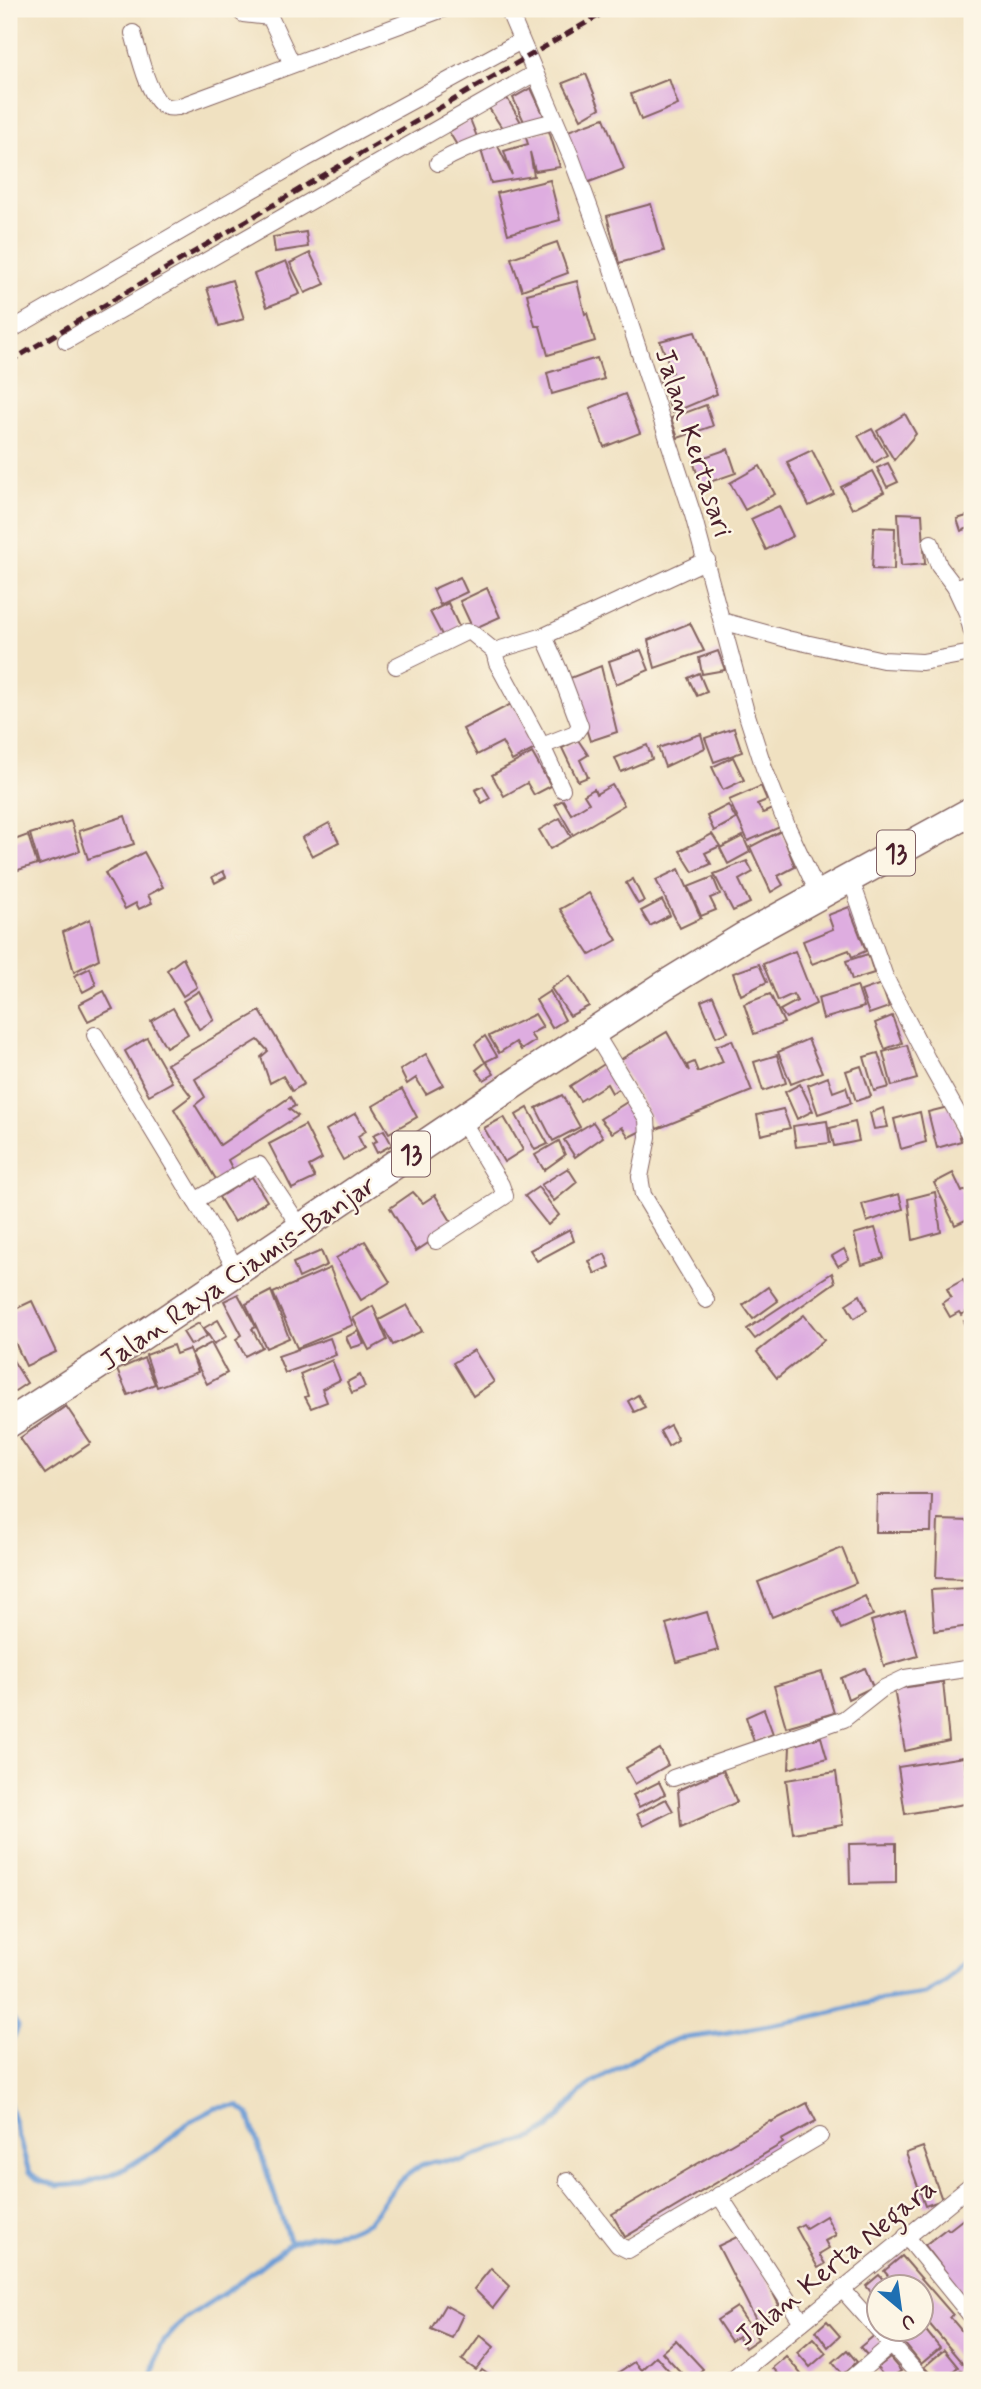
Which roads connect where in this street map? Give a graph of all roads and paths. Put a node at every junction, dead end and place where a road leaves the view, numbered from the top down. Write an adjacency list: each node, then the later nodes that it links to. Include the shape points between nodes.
1 (238, 9): 6 (street, via 243,14 270,17)
2 (443, 9): 6 (street)
3 (508, 9): 5 (street, Jalan Kertasari)
4 (133, 33): 6 (street, via 151,89 166,107 178,107)
5 (521, 41): 7 (street, Jalan Kertasari); 10 (street, via 305,159)
6 (292, 64)
7 (535, 73): 8 (street, Jalan Kertasari); 11 (street)
8 (555, 121): 9 (street, via 488,140); 13 (street, Jalan Kertasari, via 610,263)
9 (438, 163)
10 (9, 331)
11 (66, 341)
12 (931, 543): 15 (street, via 939,566)
13 (707, 560): 16 (street, Jalan Kertasari); 18 (street)
14 (972, 583): 15 (street)
15 (955, 587): 17 (street)
16 (722, 621): 20 (street, via 883,660 922,662); 26 (street, Jalan Kertasari, via 764,768)
17 (972, 632)
18 (544, 636): 19 (street); 22 (street, via 580,726 575,733)
19 (494, 651): 21 (street, via 466,632); 22 (street, via 496,663)
20 (972, 653)
21 (396, 666)
22 (542, 746): 23 (street)
23 (562, 789)
24 (972, 811): 25 (highway, 13)
25 (850, 877): 26 (highway, 13); 30 (street, via 885,977)
26 (819, 895): 27 (highway, Jalan Raya Ciamis-Banjar / 13)
27 (594, 1031): 29 (highway, Jalan Raya Ciamis-Banjar / 13); 35 (street, via 647,1119 640,1177 643,1195)
28 (95, 1035): 31 (street)
29 (461, 1119): 32 (highway, Jalan Raya Ciamis-Banjar / 13); 33 (street, via 505,1196)
30 (972, 1139)
31 (195, 1201): 32 (street, via 259,1165); 34 (street)
32 (301, 1228): 34 (highway, Jalan Raya Ciamis-Banjar / 13)
33 (436, 1241)
34 (237, 1270): 36 (highway, Jalan Raya Ciamis-Banjar / 13)
35 (706, 1300)
36 (9, 1423)
37 (972, 1668): 38 (street, via 905,1678 882,1689 844,1719)
38 (673, 1778)
39 (820, 2136): 42 (street)
40 (567, 2180): 42 (street, via 618,2245 628,2250)
41 (972, 2184): 43 (street, Jalan Kerta Negara)
42 (719, 2195): 46 (street)
43 (906, 2236): 44 (street, Jalan Kerta Negara); 45 (street)
44 (842, 2289): 46 (street, Jalan Kerta Negara); 47 (street)
45 (972, 2317)
46 (802, 2322): 48 (street, Jalan Kerta Negara)
47 (891, 2345): 49 (street); 50 (street)
48 (731, 2380)
49 (850, 2380)
50 (923, 2380)

